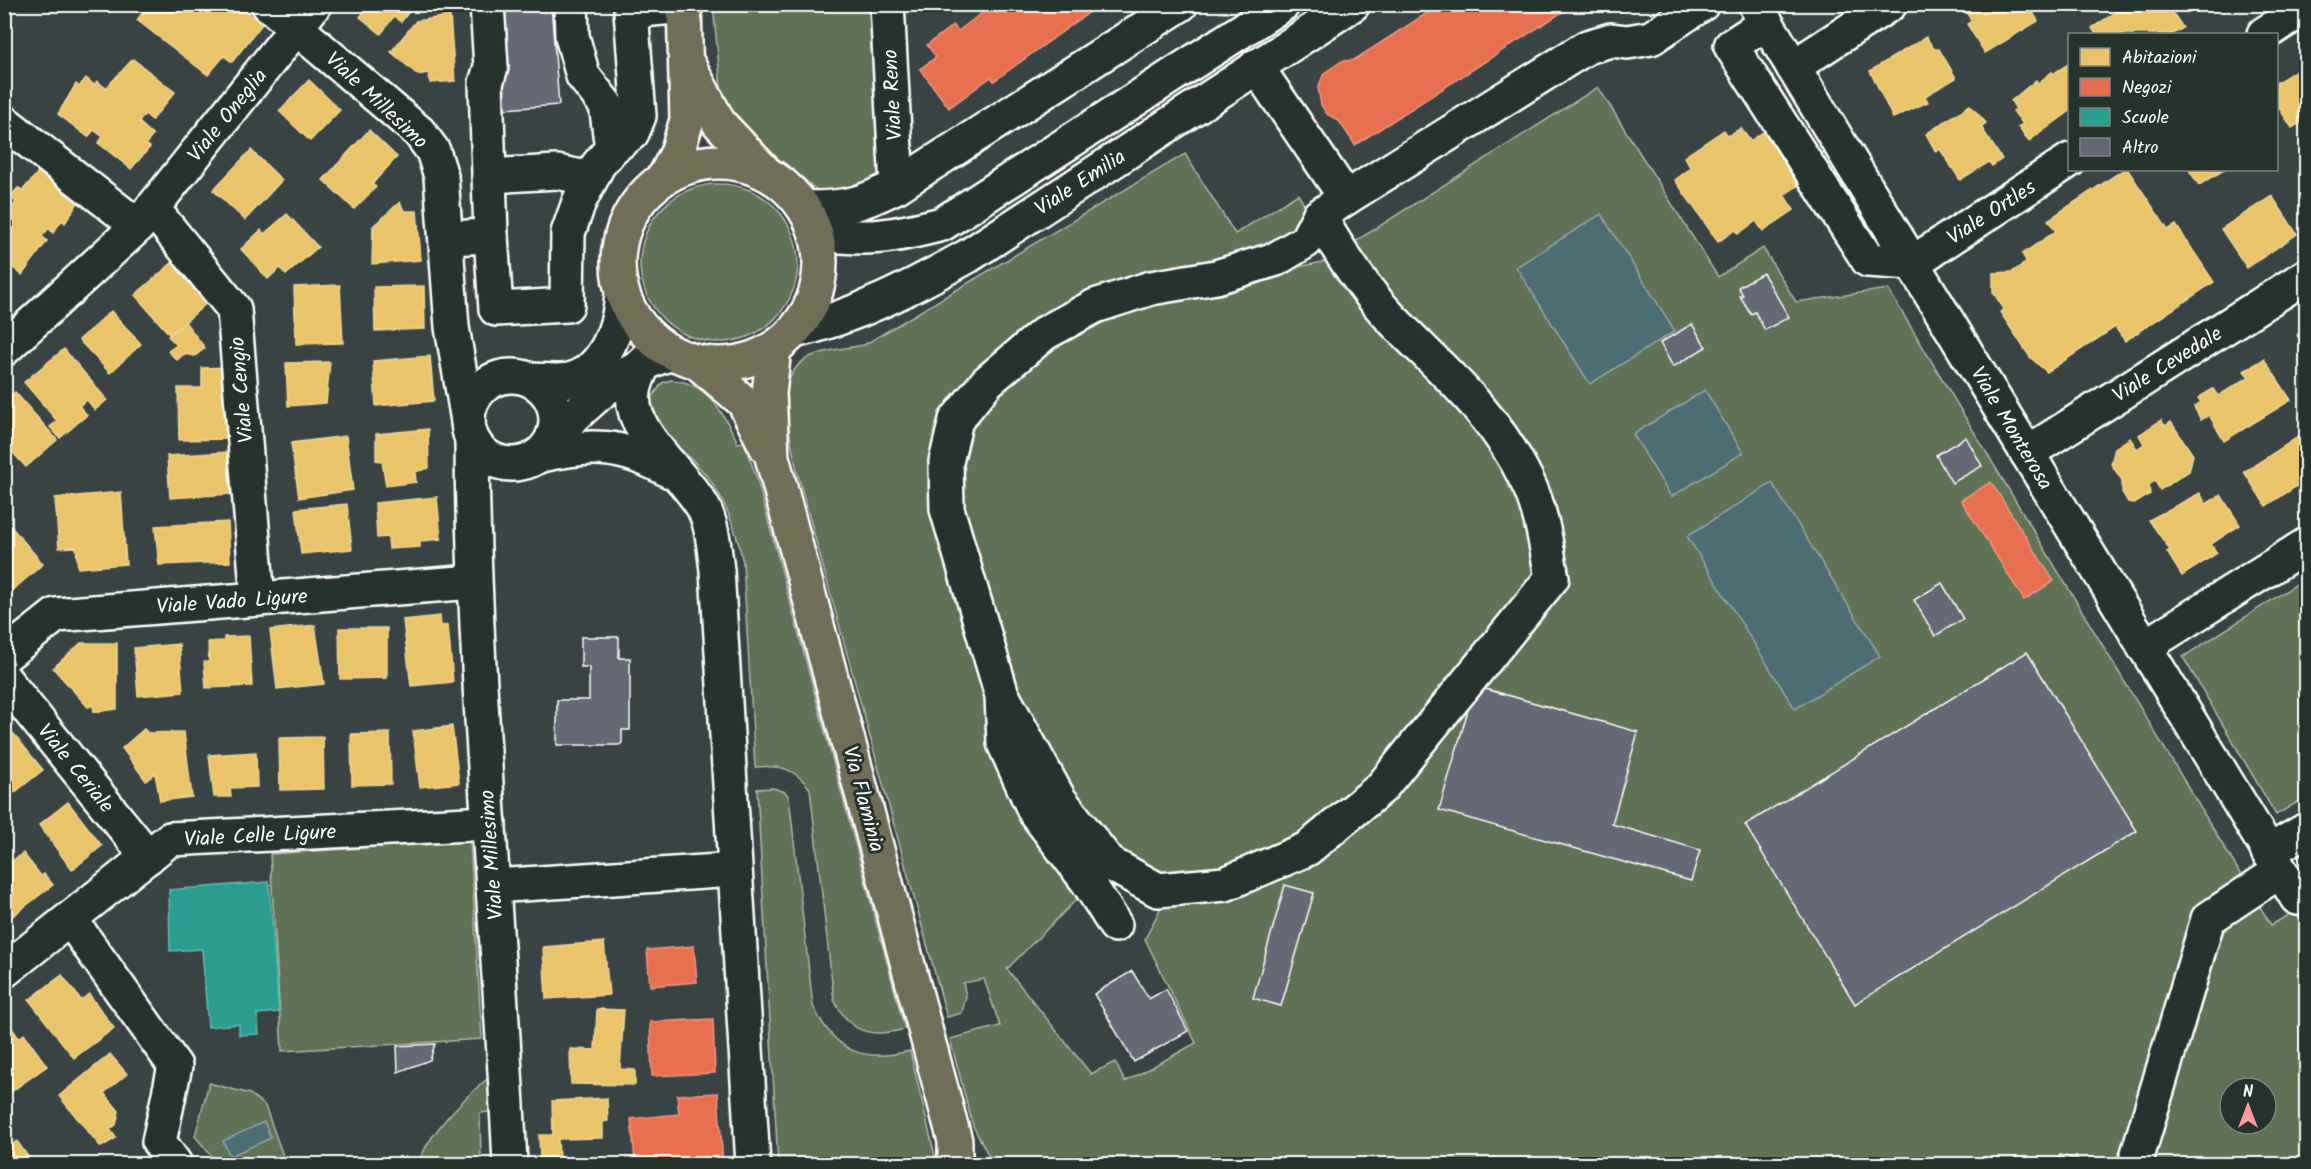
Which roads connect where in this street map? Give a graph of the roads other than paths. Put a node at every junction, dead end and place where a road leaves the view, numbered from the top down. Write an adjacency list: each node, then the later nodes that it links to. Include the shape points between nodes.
1 (268, 4): 13 (street, Viale Millesimo)
2 (487, 4): 22 (street, via 491,67 486,83)
3 (571, 4): 19 (street, via 572,36 583,76 606,105)
4 (887, 4): 25 (street, Viale Reno)
5 (1181, 4): 25 (street)
6 (1283, 4): 28 (street, Viale Emilia, via 942,224 895,237 851,238)
7 (1353, 4): 16 (street, Viale Emilia)
8 (1702, 4): 26 (street, via 1651,38 1587,46)
9 (1890, 4): 17 (street)
10 (684, 5): 15 (main road); 19 (street, via 631,11 639,116 632,133)
11 (2307, 7): 14 (street)
12 (1761, 14): 17 (street, Viale Monterosa); 31 (street, via 1731,46 1868,260)
13 (306, 16): 27 (street, Viale Oneglia); 30 (street, Viale Millesimo, via 433,151 441,176)
14 (2266, 33)
15 (687, 63): 21 (main road, via 719,123); 23 (main road, via 687,120)
16 (1256, 66): 26 (street); 35 (street, Viale Emilia, via 968,256 914,286)
17 (1793, 67): 31 (street, Viale Monterosa)
18 (4, 122): 27 (street)
19 (612, 148): 24 (street)
20 (2068, 161): 31 (street, Viale Ortles)
21 (766, 173): 23 (main road, via 741,164 714,162 688,166); 28 (main road, via 787,188)
22 (489, 176): 24 (street, via 557,172); 29 (street)
23 (664, 178): 33 (main road, via 628,216 617,268)
24 (591, 179): 29 (street, via 568,233 567,305 496,309)
25 (897, 186): 28 (street, via 862,204 834,208)
26 (1332, 207): 51 (street, via 1306,241 1276,259 1095,306 1045,333 987,382 956,420 946,462 947,509); 51 (street, via 1337,247 1389,315 1466,390 1497,430 1527,482 1543,528 1551,578 1381,788 1307,849 1225,884 1158,890 1109,862 1059,799)
27 (145, 217): 36 (street, Viale Oneglia); 47 (street, Viale Cengio, via 234,309)
28 (810, 220): 35 (main road, via 820,259 818,285 809,310)
29 (491, 236): 30 (street)
30 (446, 238): 34 (street, Viale Millesimo)
31 (1911, 263): 41 (street, Viale Monterosa)
32 (2307, 276): 41 (street, Viale Cevedale)
33 (622, 294): 37 (main road, via 633,318); 38 (street, via 610,342 597,364 572,380)
34 (452, 327): 38 (street, Viale Millesimo, via 473,364); 39 (street, Viale Millesimo)
35 (784, 340): 37 (main road, via 750,360 723,364); 42 (main road, Via Flaminia, via 769,393)
36 (4, 349)
37 (671, 359): 40 (street, Viale Millesimo, via 608,384); 42 (main road, Via Flaminia, via 744,402); 43 (street, via 634,392 634,413)
38 (515, 379): 39 (street, via 486,384 476,394 470,407); 40 (street, via 542,387 552,404 556,423)
39 (470, 431): 40 (street, via 480,452 491,459); 45 (street, Viale Millesimo)
40 (536, 452): 43 (street, via 572,447 617,448 639,454); 45 (street, Viale Millesimo, via 496,490)
41 (2027, 453): 48 (street, Viale Monterosa)
42 (772, 457): 62 (main road, Via Flaminia)
43 (678, 476): 56 (street, via 703,507 711,526)
44 (2307, 545): 48 (street)
45 (472, 546): 46 (street, Viale Millesimo)
46 (473, 582): 47 (street, Viale Vado Ligure); 52 (street, Viale Millesimo)
47 (258, 599): 49 (street, Viale Vado Ligure, via 56,615)
48 (2144, 647): 55 (street, Viale Monterosa)
49 (4, 656)
50 (4, 679): 54 (street, Viale Ceriale)
51 (1002, 694): 60 (street, via 1004,743 1035,812)
52 (489, 823): 54 (street, Viale Celle Ligure, via 170,839); 57 (street, Viale Millesimo)
53 (2307, 830): 55 (street)
54 (148, 857): 59 (street, Viale Celle Ligure)
55 (2274, 861): 58 (street, Viale Monterosa, via 2296,898); 66 (street, via 2208,919)
56 (734, 870): 57 (street); 65 (street)
57 (493, 886): 64 (street, Viale Millesimo)
58 (2307, 892)
59 (70, 919): 61 (street, Viale Celle Ligure); 63 (street, via 175,1066 159,1142)
60 (1115, 925)
61 (4, 971)
62 (961, 1157)
63 (175, 1164)
64 (510, 1164)
65 (753, 1164)
66 (2135, 1164)

